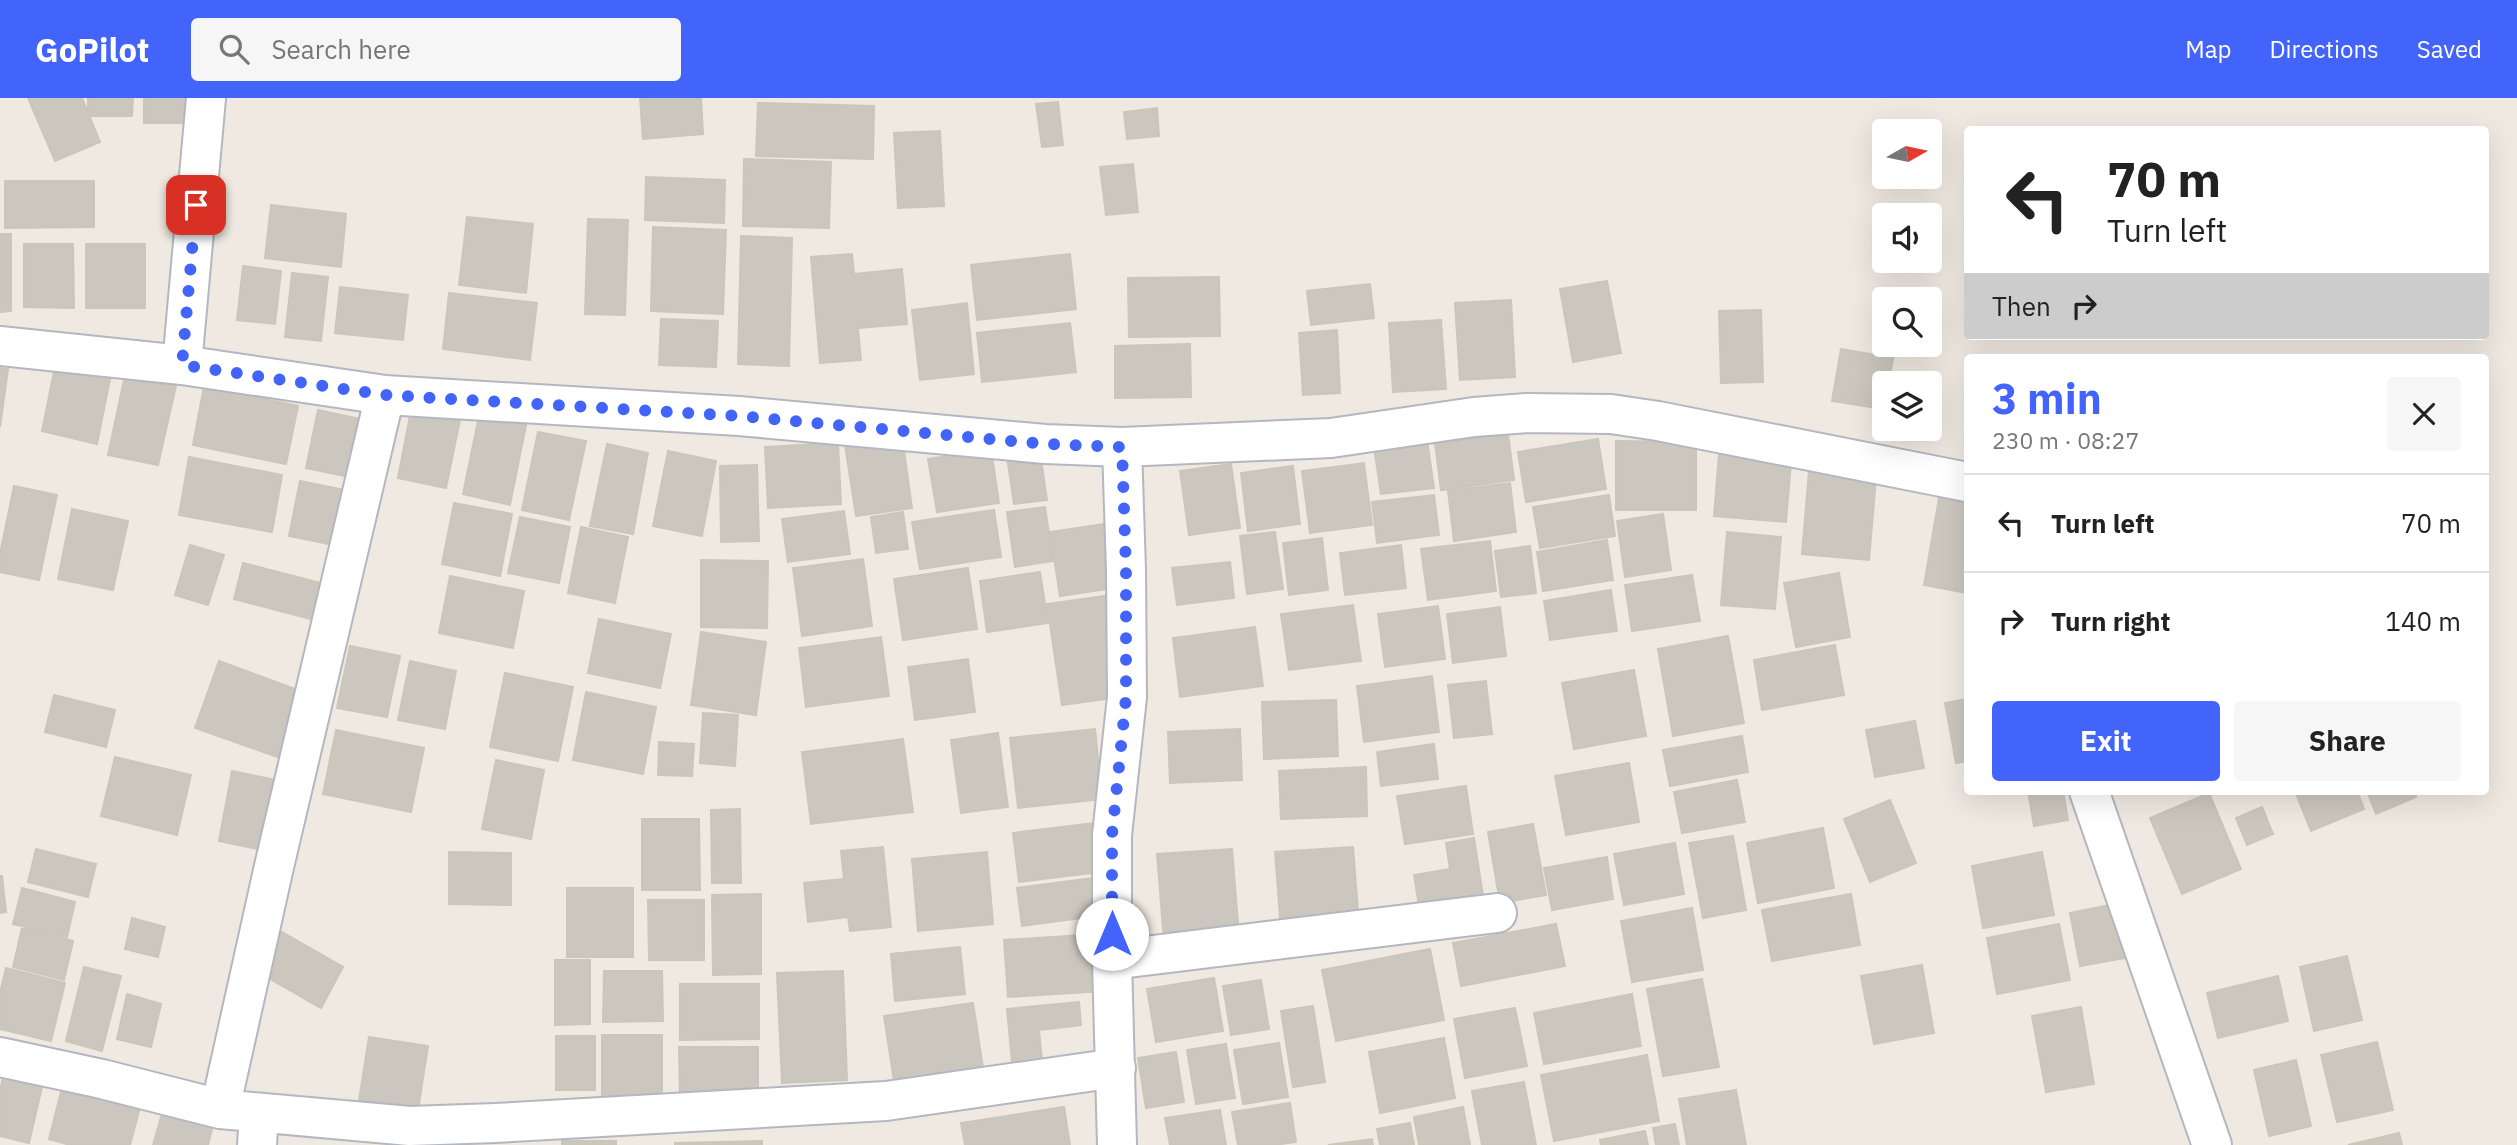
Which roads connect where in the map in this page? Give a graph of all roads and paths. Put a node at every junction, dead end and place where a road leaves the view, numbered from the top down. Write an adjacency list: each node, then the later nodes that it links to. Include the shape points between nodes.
1 (206, 98): 3 (street)
2 (0, 346): 3 (street)
3 (182, 365): 4 (street)
4 (385, 395): 5 (street, via 739,416); 12 (street)
5 (1122, 447): 6 (street, via 1331,438 1527,413 1611,414); 9 (street, via 1126,697 1112,835)
6 (1964, 481)
7 (2090, 795): 15 (street)
8 (1497, 913): 9 (street)
9 (1112, 960): 11 (street)
10 (0, 1057): 12 (street)
11 (1116, 1068): 13 (street, via 886,1101 509,1122); 14 (street)
12 (220, 1109): 13 (street)
13 (258, 1129)
14 (1118, 1145)
15 (2212, 1145)

